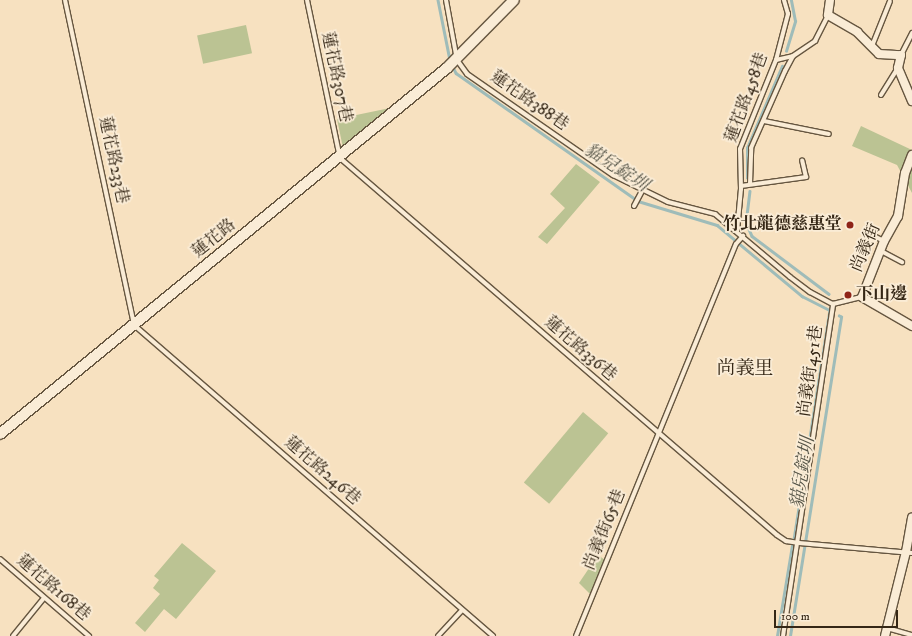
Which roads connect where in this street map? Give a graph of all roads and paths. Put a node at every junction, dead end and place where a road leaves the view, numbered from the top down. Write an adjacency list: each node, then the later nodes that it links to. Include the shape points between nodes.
1 (65, 0): 35 (lane, 蓮花路233巷)
2 (307, 0): 21 (lane, 蓮花路307巷)
3 (446, 0): 13 (lane)
4 (514, 0): 13 (street)
5 (784, 0): 14 (lane, 蓮花路458巷, via 788,14)
6 (830, 0): 8 (street)
7 (890, 1): 10 (lane)
8 (828, 15): 10 (street, via 857,32); 12 (lane, via 815,41)
9 (912, 33): 11 (lane)
10 (871, 46): 11 (street, via 879,54)
11 (901, 55): 15 (street)
12 (793, 56): 14 (lane); 18 (lane)
13 (457, 60): 21 (street, 蓮花路); 25 (lane, 蓮花路388巷, via 468,74 613,175)
14 (776, 60): 24 (lane, 蓮花路458巷, via 740,149)
15 (898, 68): 16 (lane); 17 (street)
16 (880, 95)
17 (912, 101)
18 (764, 121): 19 (lane); 23 (lane, via 751,148)
19 (828, 134)
20 (912, 155): 30 (street, 尚義街, via 905,173 898,216)
21 (340, 158): 35 (street, 蓮花路); 37 (lane, 蓮花路336巷)
22 (802, 160): 23 (lane, via 806,177)
23 (750, 184): 24 (lane)
24 (741, 186): 27 (lane, 蓮花路458巷)
25 (642, 191): 26 (lane); 27 (lane, 蓮花路388巷, via 668,202 715,214)
26 (634, 206)
27 (737, 231): 29 (lane, 蓮花路388巷)
28 (870, 234): 30 (lane)
29 (743, 236): 34 (lane, 蓮花路388巷, via 810,292); 37 (lane, 尚義街65巷, via 736,244)
30 (884, 241): 31 (street, 尚義街)
31 (881, 251): 32 (lane); 33 (street, 尚義街)
32 (902, 262)
33 (862, 297): 34 (lane, 尚義街451巷); 36 (street, 尚義街)
34 (834, 304): 40 (lane, 尚義街451巷)
35 (134, 325): 38 (street, 蓮花路); 44 (lane, 蓮花路246巷)
36 (912, 326)
37 (658, 433): 40 (lane, 蓮花路336巷, via 777,534 786,541); 51 (lane, 尚義街65巷)
38 (0, 434)
39 (912, 518): 41 (street)
40 (799, 543): 41 (lane, 蓮花路336巷); 52 (lane, 尚義街451巷)
41 (909, 553): 45 (street)
42 (0, 559): 43 (lane, 蓮花路168巷)
43 (44, 598): 47 (lane); 48 (lane, 蓮花路168巷)
44 (462, 610): 49 (lane); 50 (lane, 蓮花路246巷)
45 (886, 632): 46 (lane)
46 (912, 635)
47 (13, 636)
48 (89, 636)
49 (438, 636)
50 (493, 636)
51 (576, 636)
52 (784, 636)

